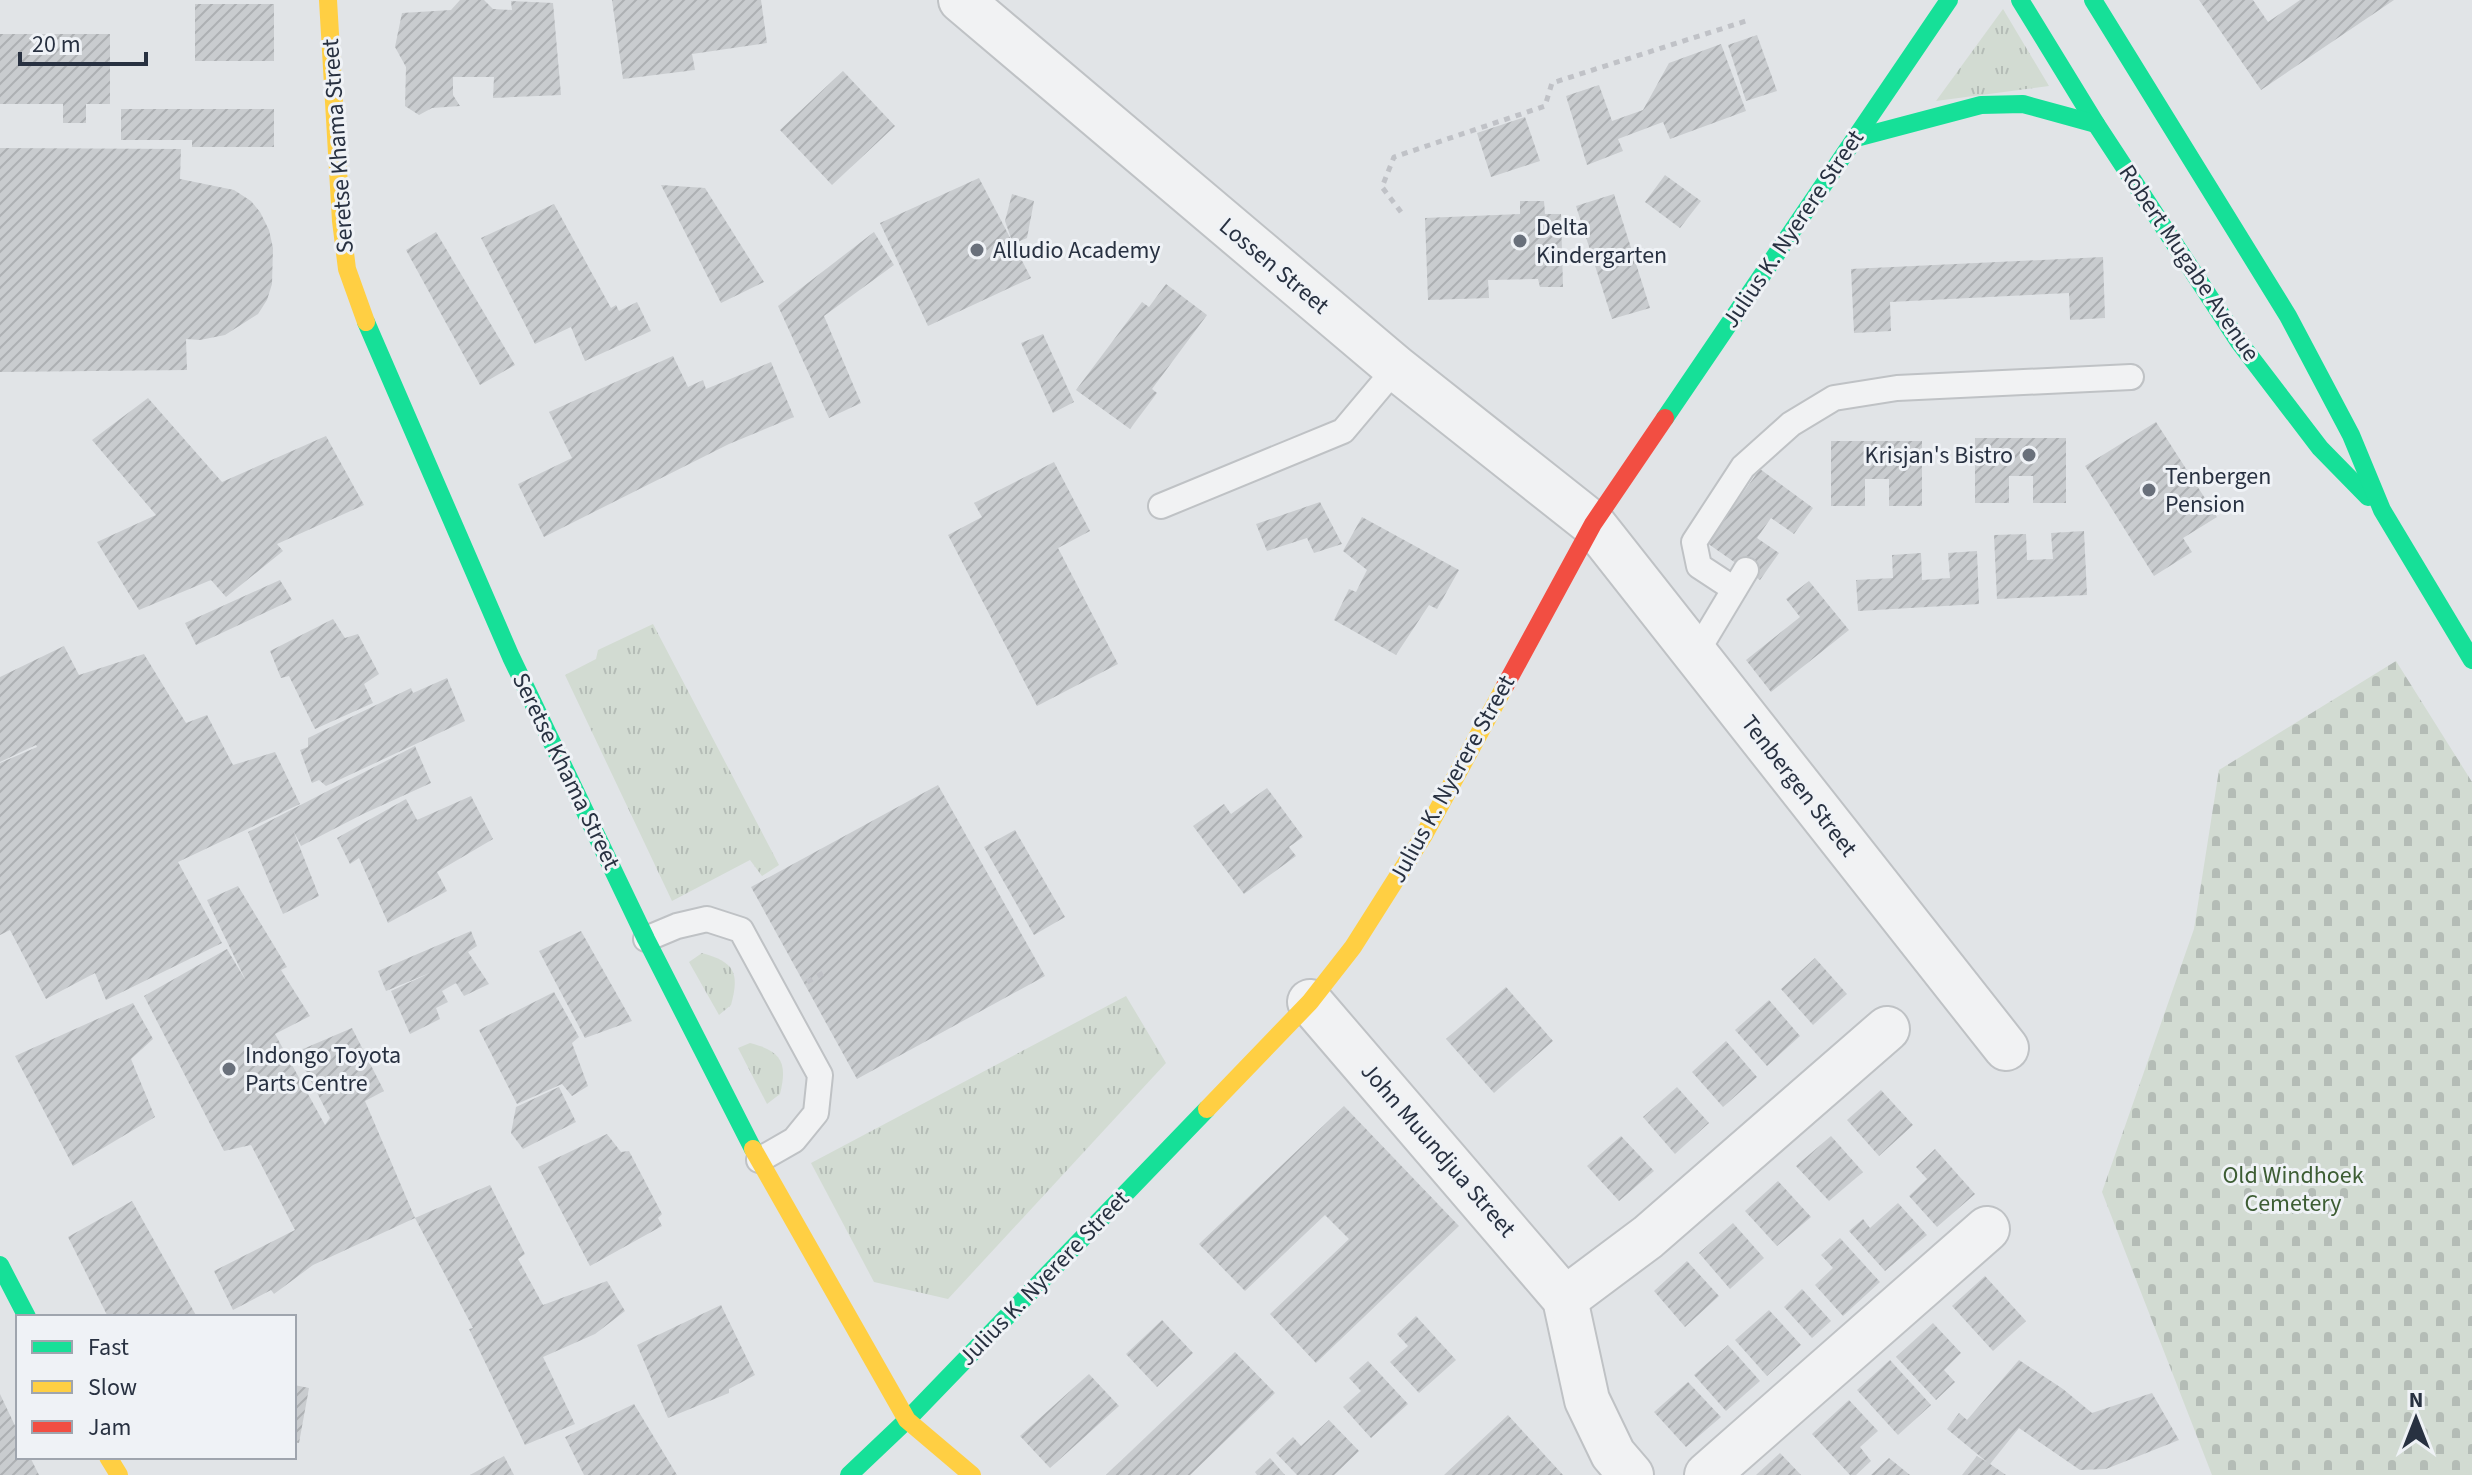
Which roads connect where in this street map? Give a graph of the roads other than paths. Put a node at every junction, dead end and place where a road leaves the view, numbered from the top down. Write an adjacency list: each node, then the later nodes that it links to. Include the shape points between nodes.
1 (328, 0): 15 (street, Seretse Khama Street, via 347,269 511,657)
2 (1949, 0): 7 (street, Julius K. Nyerere Street)
3 (2020, 0): 6 (street, Robert Mugabe Avenue)
4 (2093, 0): 11 (street, Robert Mugabe Avenue, via 2288,316 2351,435)
5 (963, 1): 8 (street, Lossen Street)
6 (2096, 124): 7 (street, via 2023,104 1981,105); 11 (street, Robert Mugabe Avenue, via 2239,342 2320,448)
7 (1856, 138): 12 (street, Julius K. Nyerere Street)
8 (1396, 368): 10 (lane, via 1343,431); 12 (street, Lossen Street)
9 (2131, 377): 13 (lane, via 1897,388 1834,398 1791,424 1743,467 1694,542 1699,566 1740,580)
10 (1161, 506)
11 (2382, 510): 14 (street, Robert Mugabe Avenue)
12 (1593, 524): 13 (street, Tenbergen Street); 16 (street, Julius K. Nyerere Street, via 1424,835 1353,947)
13 (1695, 655): 18 (street, Tenbergen Street)
14 (2472, 660)
15 (646, 939): 19 (street, Seretse Khama Street); 19 (lane, via 707,919 741,930 820,1075 816,1113 794,1140)
16 (1310, 1002): 22 (street, John Muundjua Street); 24 (street, Julius K. Nyerere Street)
17 (1887, 1029): 22 (street, via 1648,1237)
18 (2006, 1048)
19 (759, 1160): 24 (street, Seretse Khama Street)
20 (1987, 1229): 28 (street)
21 (0, 1265): 23 (street)
22 (1565, 1299): 27 (street, via 1587,1400 1613,1454)
23 (26, 1315)
24 (907, 1420): 25 (street, Julius K. Nyerere Street); 26 (street, Seretse Khama Street)
25 (849, 1475)
26 (972, 1475)
27 (1631, 1475)
28 (1707, 1475)

